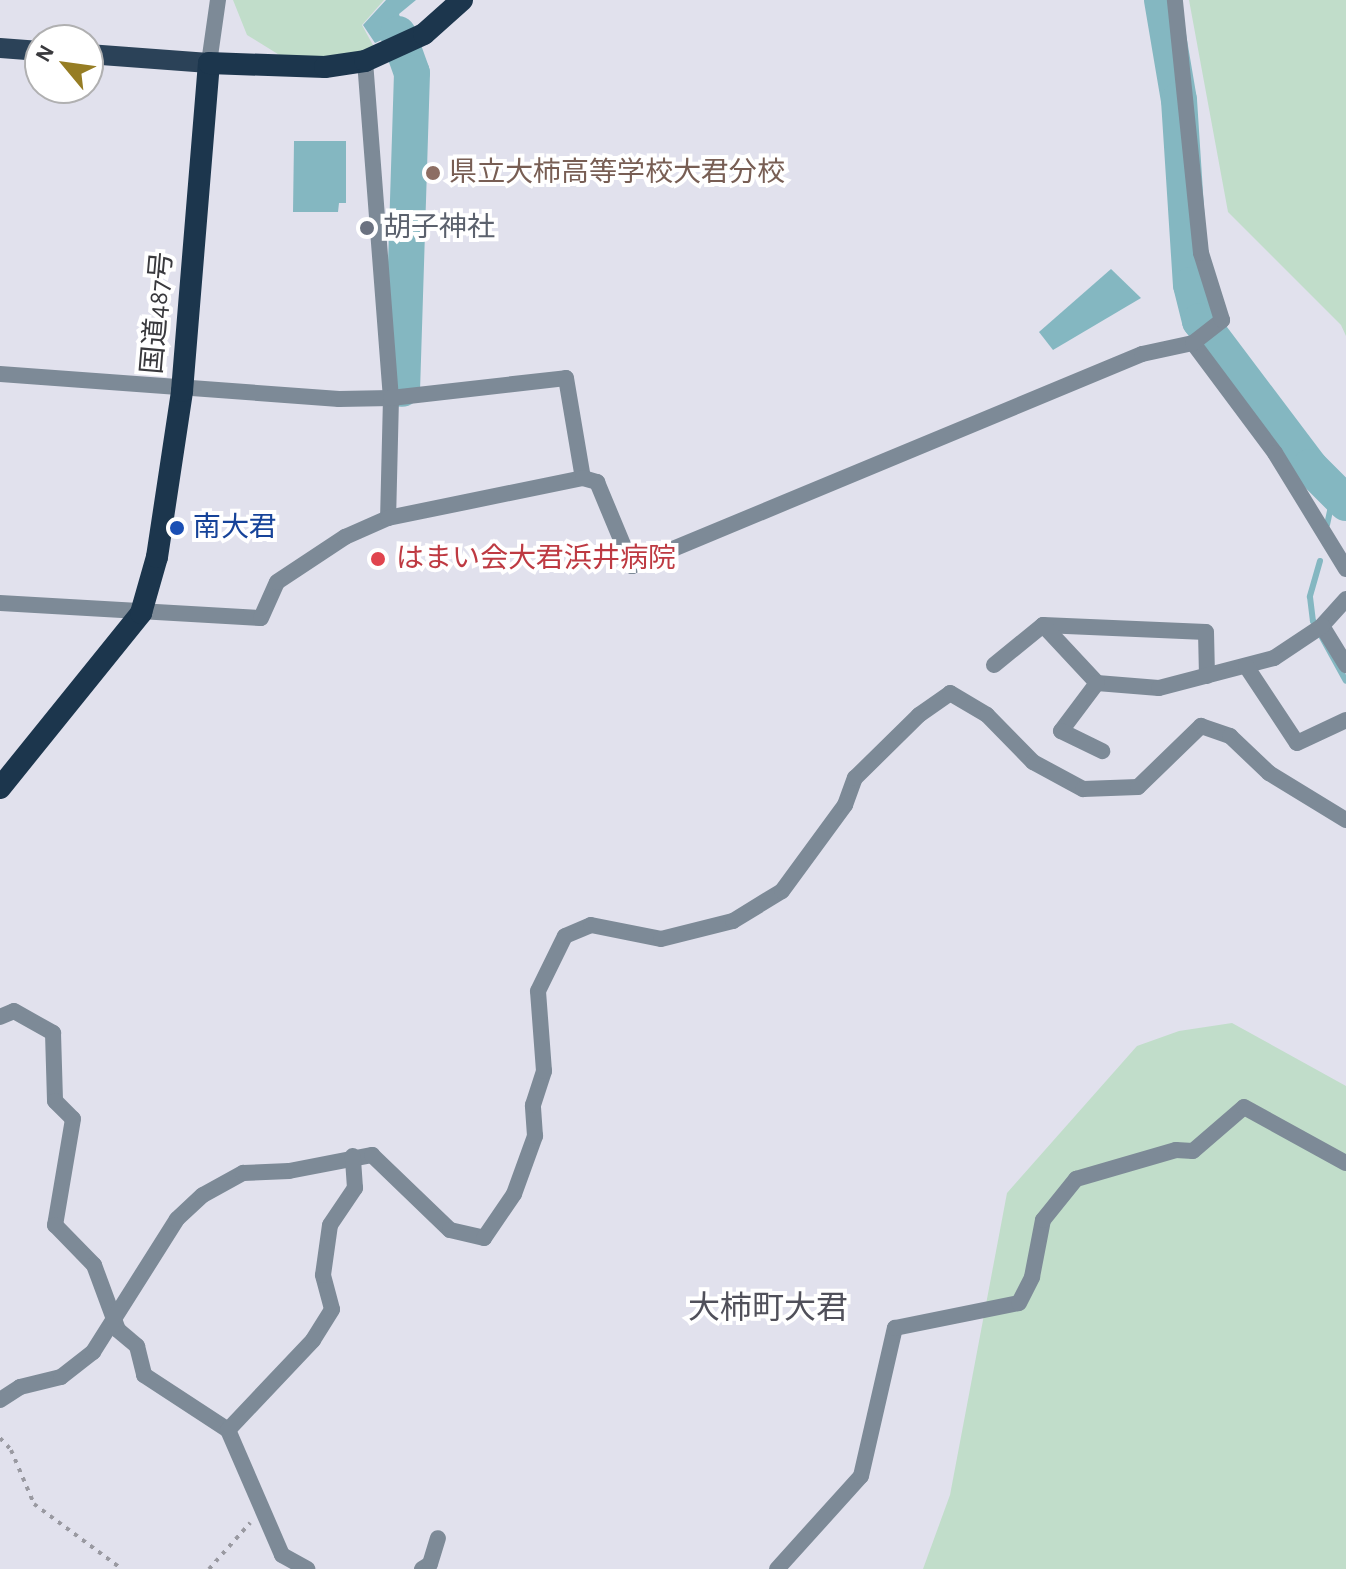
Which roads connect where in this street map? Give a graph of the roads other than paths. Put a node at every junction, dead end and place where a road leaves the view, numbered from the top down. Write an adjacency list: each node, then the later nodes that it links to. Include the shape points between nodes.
1 (218, 0): 8 (street)
2 (462, 0): 7 (highway, via 424,34)
3 (1175, 0): 9 (street, via 1201,253 1222,320)
4 (0, 48): 5 (main road)
5 (24, 50)
6 (104, 55): 8 (main road)
7 (365, 61): 8 (highway, via 325,67); 12 (street)
8 (209, 63): 11 (highway, 国道487号)
9 (1193, 343): 13 (street, via 1142,354 632,566 597,482); 15 (street, via 1275,453)
10 (0, 374): 11 (street)
11 (182, 391): 12 (street); 18 (highway, 国道487号, via 157,557)
12 (391, 398): 13 (street, via 566,378); 14 (street)
13 (583, 478): 14 (street)
14 (388, 518): 18 (street, via 345,537 277,582 261,618)
15 (1346, 569)
16 (1346, 599): 20 (street)
17 (0, 603): 18 (street)
18 (141, 613): 28 (highway, 国道487号)
19 (1043, 625): 21 (street); 24 (street, via 1206,632); 25 (street)
20 (1322, 626): 22 (street); 23 (street, via 1274,658)
21 (994, 665)
22 (1346, 665)
23 (1246, 666): 24 (street); 26 (street, via 1297,743)
24 (1207, 676): 25 (street, via 1159,688)
25 (1097, 683): 27 (street, via 1061,731)
26 (1346, 720)
27 (1102, 751)
28 (0, 788)
29 (1346, 820): 31 (street, via 1269,773 1230,736 1201,726 1138,787 1083,789 1033,762 987,715 950,693 919,715 855,778 845,805 782,891 733,921 661,939 591,925 565,936 538,991 544,1071 533,1105 535,1136 514,1194 484,1238 450,1230 372,1155)
30 (0, 1017): 33 (street, via 14,1011 53,1033 55,1101 73,1119 55,1225 94,1265)
31 (353, 1156): 33 (street, via 289,1171 243,1173 203,1195 177,1219); 35 (street, via 355,1188 330,1225 323,1275 332,1309 313,1340)
32 (1346, 1163): 39 (street, via 1244,1107 1193,1151 1176,1150 1076,1179 1043,1220 1032,1277 1019,1303 895,1328 861,1476)
33 (114, 1312): 34 (street, via 93,1352 61,1377 20,1387); 35 (street, via 118,1330 137,1346 144,1375)
34 (0, 1400)
35 (228, 1430): 37 (street, via 282,1555)
36 (438, 1538): 38 (street, via 430,1564)
37 (307, 1569)
38 (422, 1569)
39 (777, 1569)

